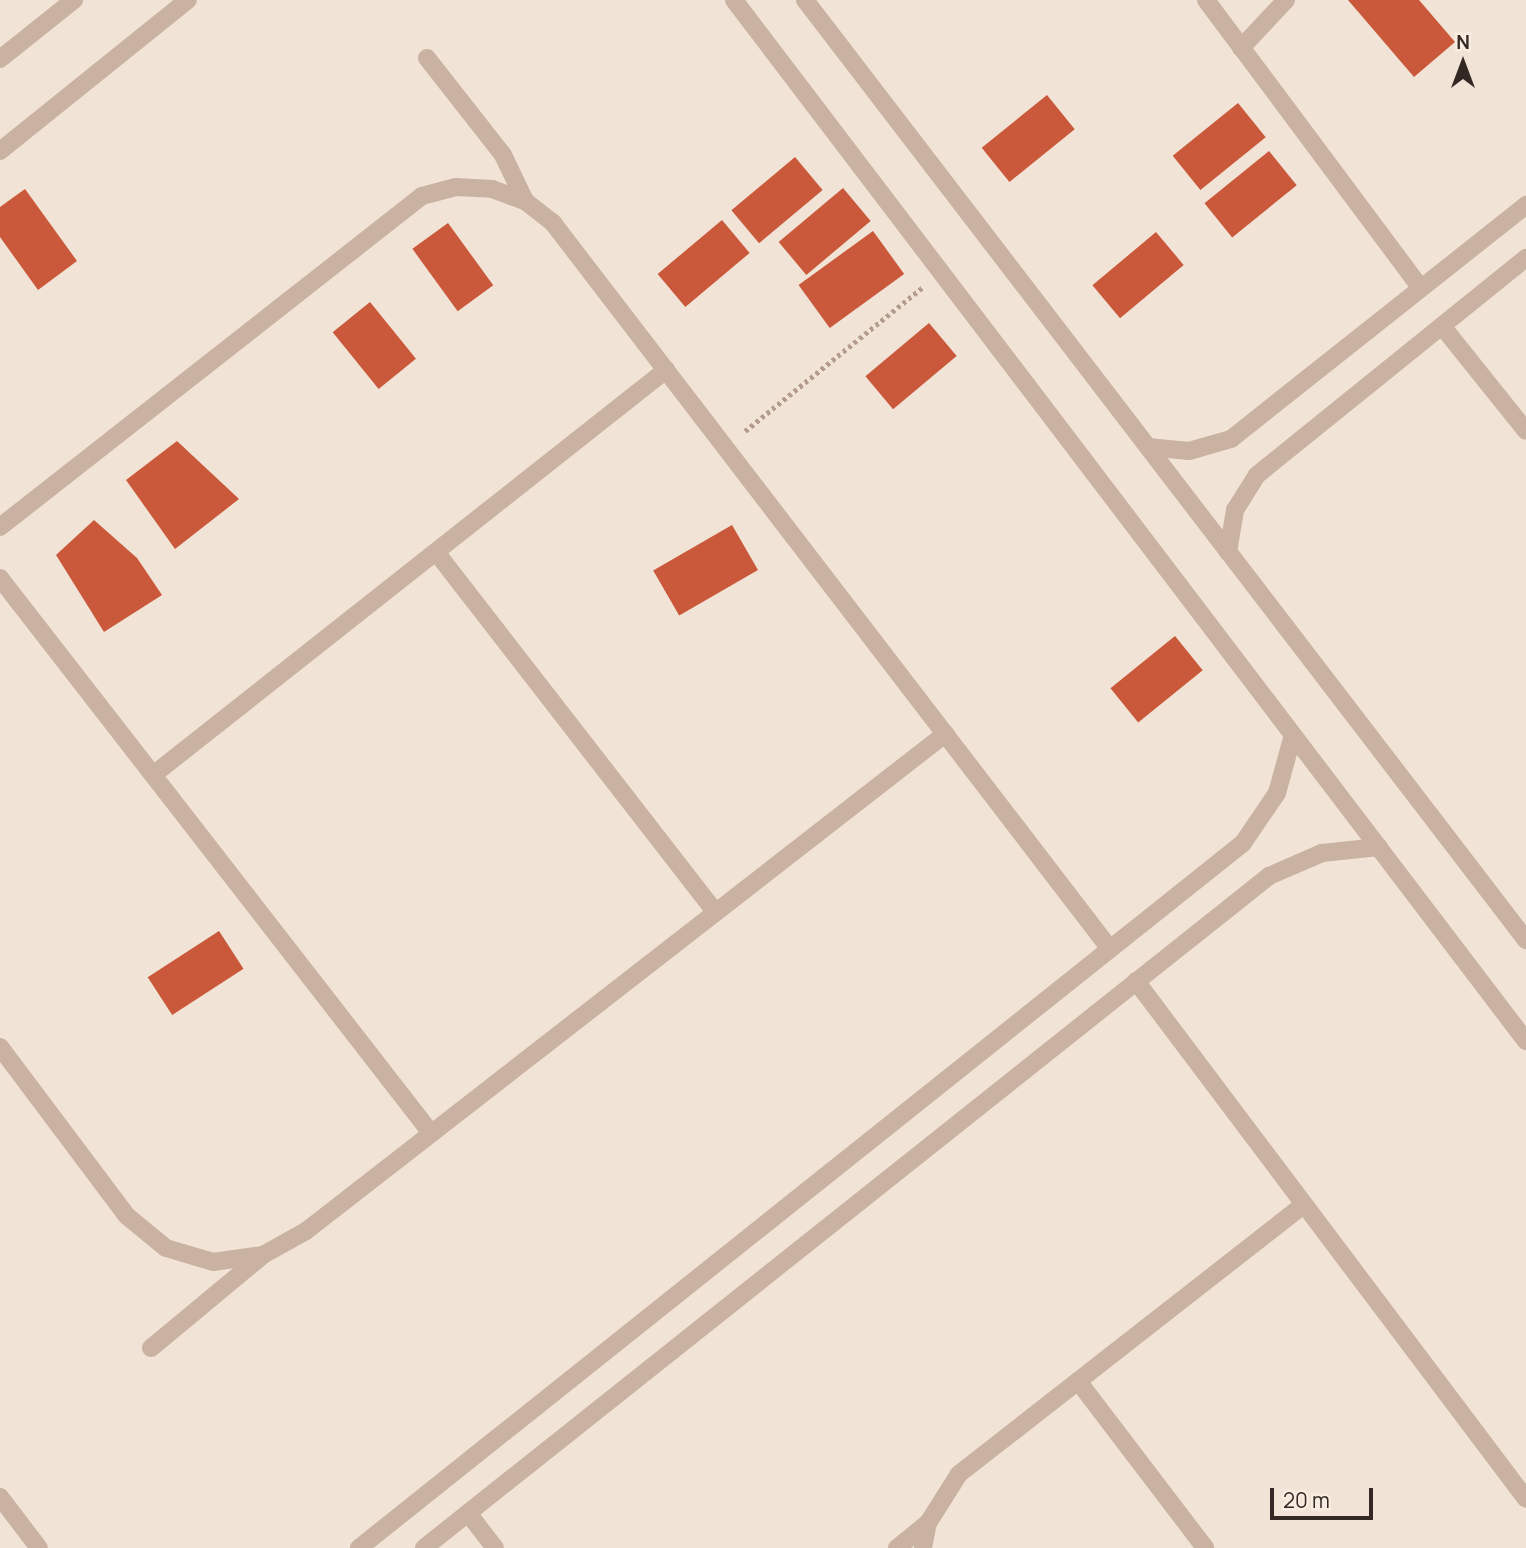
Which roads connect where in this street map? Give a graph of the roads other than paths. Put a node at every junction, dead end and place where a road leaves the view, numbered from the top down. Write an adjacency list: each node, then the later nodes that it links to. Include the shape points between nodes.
1 (74, 0): 9 (street)
2 (188, 0): 10 (street)
3 (734, 0): 24 (street)
4 (805, 0): 18 (street)
5 (1206, 0): 7 (street)
6 (1286, 0): 7 (street)
7 (1241, 48): 14 (street)
8 (427, 58): 11 (street, via 503,155)
9 (0, 59)
10 (0, 150)
11 (525, 201): 16 (street, via 553,223); 19 (street, via 492,189 456,187 422,196)
12 (1526, 205): 14 (street)
13 (1526, 258): 15 (street)
14 (1421, 288): 18 (street, via 1231,439 1189,452)
15 (1442, 326): 17 (street); 21 (street, via 1257,475 1235,510)
16 (666, 370): 20 (street); 23 (street)
17 (1526, 431)
18 (1148, 447): 21 (street)
19 (0, 527)
20 (436, 552): 25 (street); 27 (street)
21 (1228, 552): 28 (street)
22 (0, 578): 25 (street)
23 (946, 734): 27 (street); 29 (street)
24 (1293, 735): 26 (street); 29 (street, via 1277,793 1243,843)
25 (153, 775): 33 (street)
26 (1379, 847): 30 (street, via 1350,847 1294,862 1269,876); 31 (street)
27 (715, 912): 33 (street)
28 (1526, 940)
29 (1110, 949): 43 (street)
30 (1136, 981): 34 (street); 40 (street)
31 (1526, 1041)
32 (0, 1047): 35 (street, via 127,1216 166,1248 213,1262)
33 (431, 1133): 35 (street, via 306,1230)
34 (1304, 1204): 37 (street); 39 (street)
35 (263, 1255): 36 (street)
36 (151, 1348)
37 (1078, 1381): 41 (street, via 960,1474); 48 (street)
38 (0, 1497): 42 (street)
39 (1526, 1499)
40 (468, 1513): 44 (street); 45 (street)
41 (929, 1523): 46 (street); 47 (street)
42 (39, 1548)
43 (359, 1548)
44 (424, 1548)
45 (495, 1548)
46 (897, 1548)
47 (923, 1548)
48 (1205, 1548)

